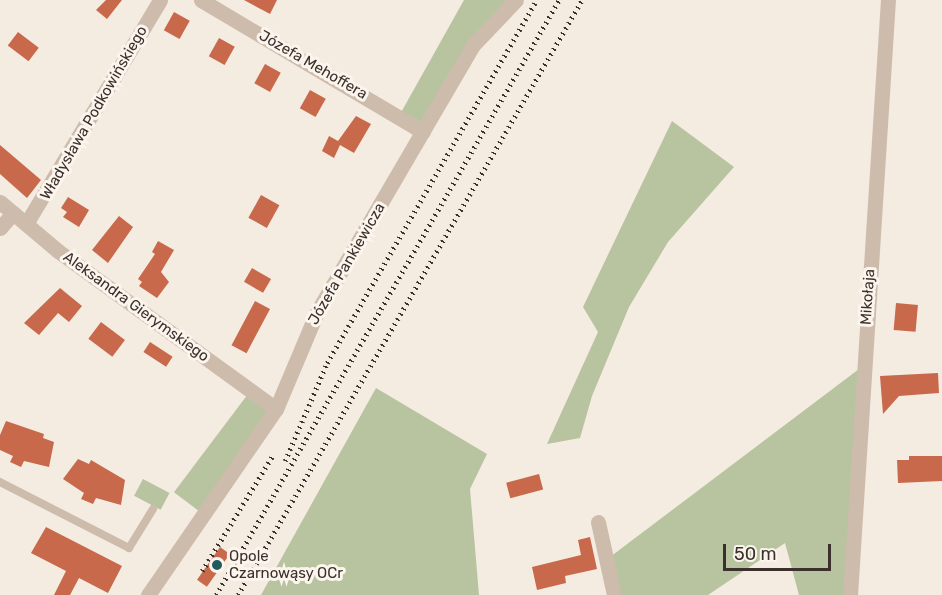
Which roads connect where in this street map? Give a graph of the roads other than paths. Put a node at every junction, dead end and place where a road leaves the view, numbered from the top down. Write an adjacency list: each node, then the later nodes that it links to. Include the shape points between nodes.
1 (160, 0): 8 (street, Władysława Podkowińskiego)
2 (201, 0): 5 (street, Józefa Mehoffera)
3 (516, 0): 5 (street, Józefa Pankiewicza, via 473,45)
4 (888, 0): 16 (street, Mikołaja)
5 (423, 132): 10 (street, Józefa Pankiewicza, via 317,312)
6 (0, 202): 7 (street, Aleksandra Gierymskiego)
7 (13, 213): 8 (street, Aleksandra Gierymskiego); 9 (street)
8 (26, 224): 10 (street, Aleksandra Gierymskiego)
9 (0, 228)
10 (276, 409): 14 (street, Józefa Pankiewicza)
11 (0, 482): 12 (lane, via 129,548)
12 (153, 509)
13 (598, 522): 15 (street)
14 (148, 595)
15 (614, 595)
16 (850, 595)

